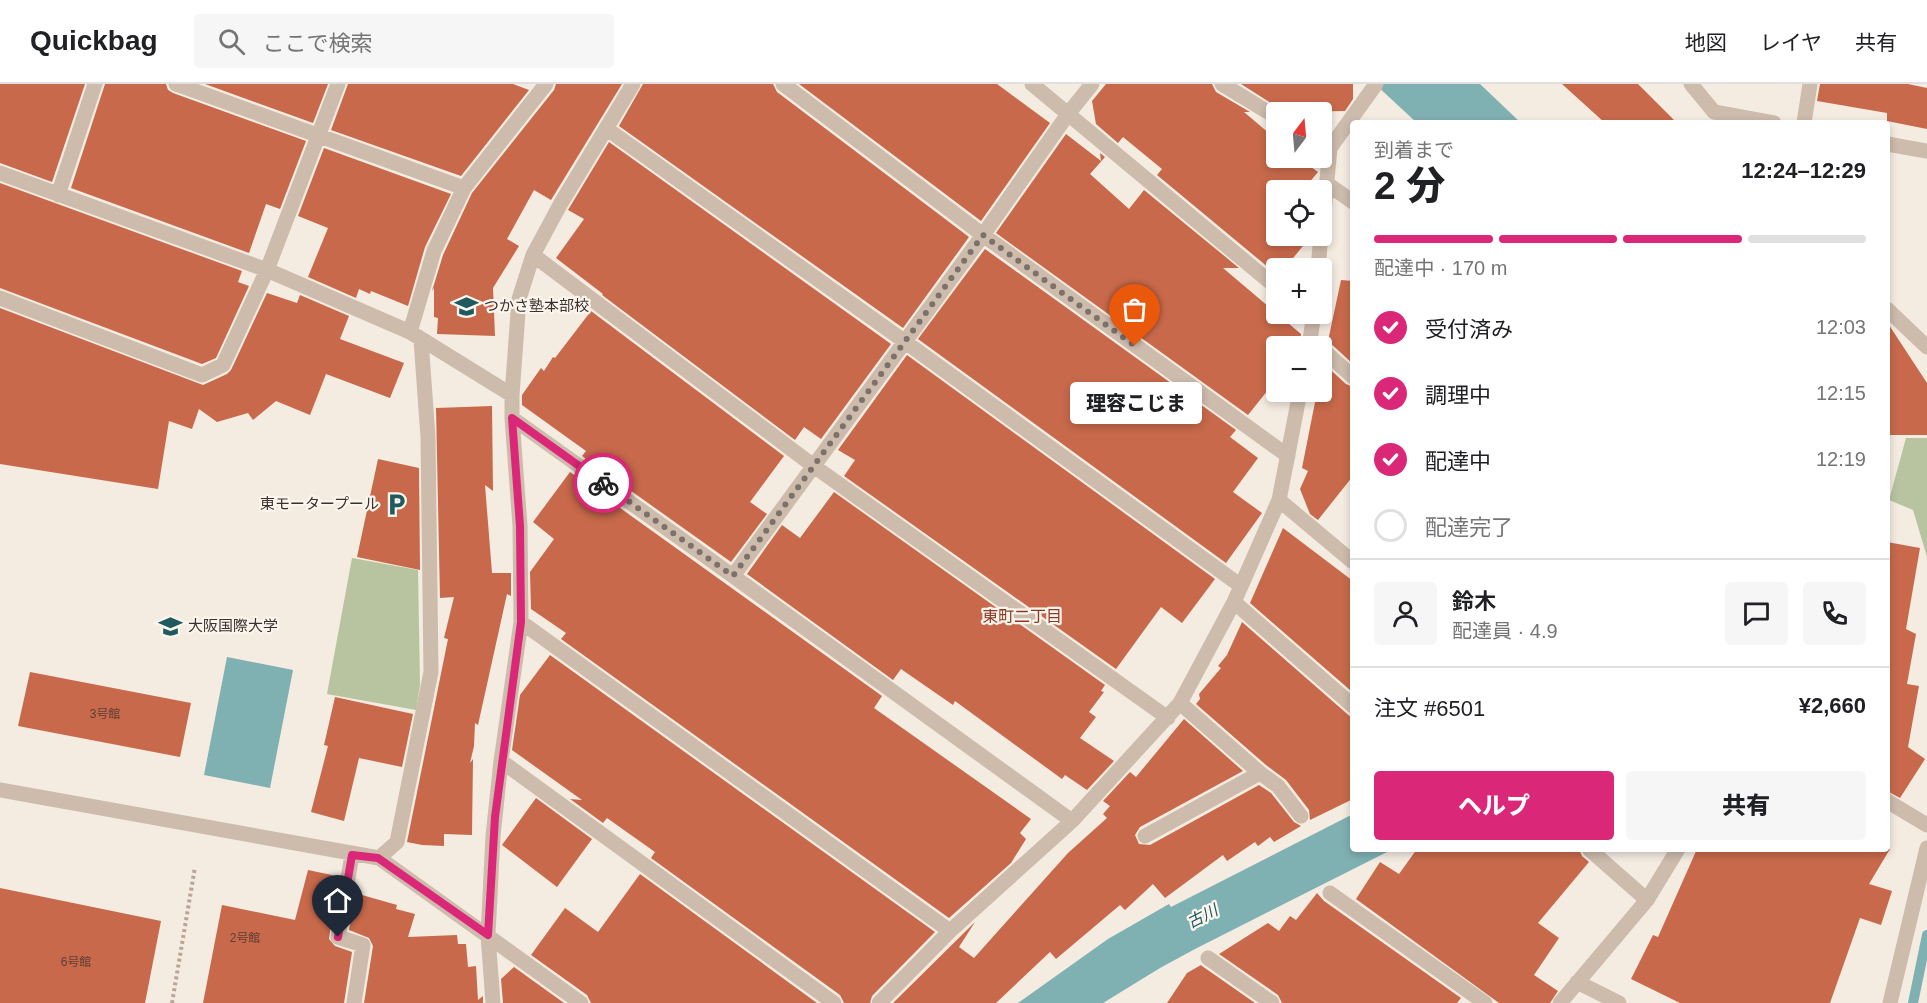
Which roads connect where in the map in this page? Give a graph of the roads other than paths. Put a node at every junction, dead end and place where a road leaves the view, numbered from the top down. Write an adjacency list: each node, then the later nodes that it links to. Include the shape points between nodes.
1 (95, 84): 27 (street)
2 (176, 84): 13 (street)
3 (338, 84): 20 (street)
4 (546, 84): 26 (street)
5 (633, 84): 19 (street)
6 (783, 84): 29 (street)
7 (1032, 84): 15 (street)
8 (1092, 84): 15 (street)
9 (1222, 84): 14 (street)
10 (1691, 84): 16 (street)
11 (1810, 84): 18 (street)
12 (1374, 86): 21 (street)
13 (214, 91): 20 (street)
14 (1266, 111)
15 (1068, 114): 29 (street); 32 (street)
16 (1719, 118): 17 (street)
17 (1741, 120)
18 (1804, 120)
19 (607, 129): 30 (street); 36 (street)
20 (318, 135): 26 (street); 31 (street)
21 (1332, 138)
22 (1890, 145): 23 (street)
23 (1927, 151)
24 (0, 173): 27 (street)
25 (1332, 187): 28 (street)
26 (464, 188): 35 (street, via 434,251)
27 (58, 195): 31 (street)
28 (1350, 200)
29 (983, 235): 36 (street); 43 (street)
30 (533, 255): 40 (street, via 519,299); 44 (street)
31 (267, 270): 33 (street, via 223,365 202,375); 35 (street)
32 (1266, 279)
33 (0, 298)
34 (1890, 312): 37 (street)
35 (416, 336): 40 (street); 66 (street, via 428,436 431,672 398,842)
36 (904, 341): 44 (street); 48 (street)
37 (1927, 347)
38 (1332, 359): 39 (street)
39 (1350, 374)
40 (512, 395): 42 (street)
41 (1298, 402): 43 (street)
42 (512, 418): 47 (street); 50 (street, via 520,526)
43 (1288, 456): 45 (street)
44 (815, 467): 47 (street); 53 (street)
45 (1279, 500): 46 (street); 48 (street)
46 (1350, 559)
47 (733, 576): 59 (street)
48 (1241, 586): 49 (street)
49 (1234, 602): 51 (street); 52 (street)
50 (521, 622): 54 (street); 69 (street)
51 (1180, 703): 53 (street); 55 (street)
52 (1350, 703)
53 (1168, 718): 59 (street)
54 (501, 761): 70 (street); 76 (street)
55 (1260, 773): 58 (street, via 1278,786); 61 (street)
56 (0, 790): 65 (street)
57 (1890, 803): 60 (street)
58 (1301, 816)
59 (1072, 821): 69 (street)
60 (1927, 825)
61 (1145, 836)
62 (1927, 848): 82 (street)
63 (1592, 852): 68 (street)
64 (1676, 852): 68 (street)
65 (352, 855): 66 (street); 73 (street, via 338,937 363,945)
66 (378, 858): 70 (street)
67 (1330, 893): 79 (street)
68 (1647, 900): 72 (street)
69 (950, 931): 77 (street)
70 (488, 935): 74 (street); 75 (street)
71 (1208, 958): 78 (street)
72 (1577, 982): 80 (street); 81 (street)
73 (354, 1003)
74 (492, 1003)
75 (581, 1003)
76 (834, 1003)
77 (879, 1003)
78 (1272, 1003)
79 (1485, 1003)
80 (1560, 1003)
81 (1619, 1003)
82 (1890, 1003)

